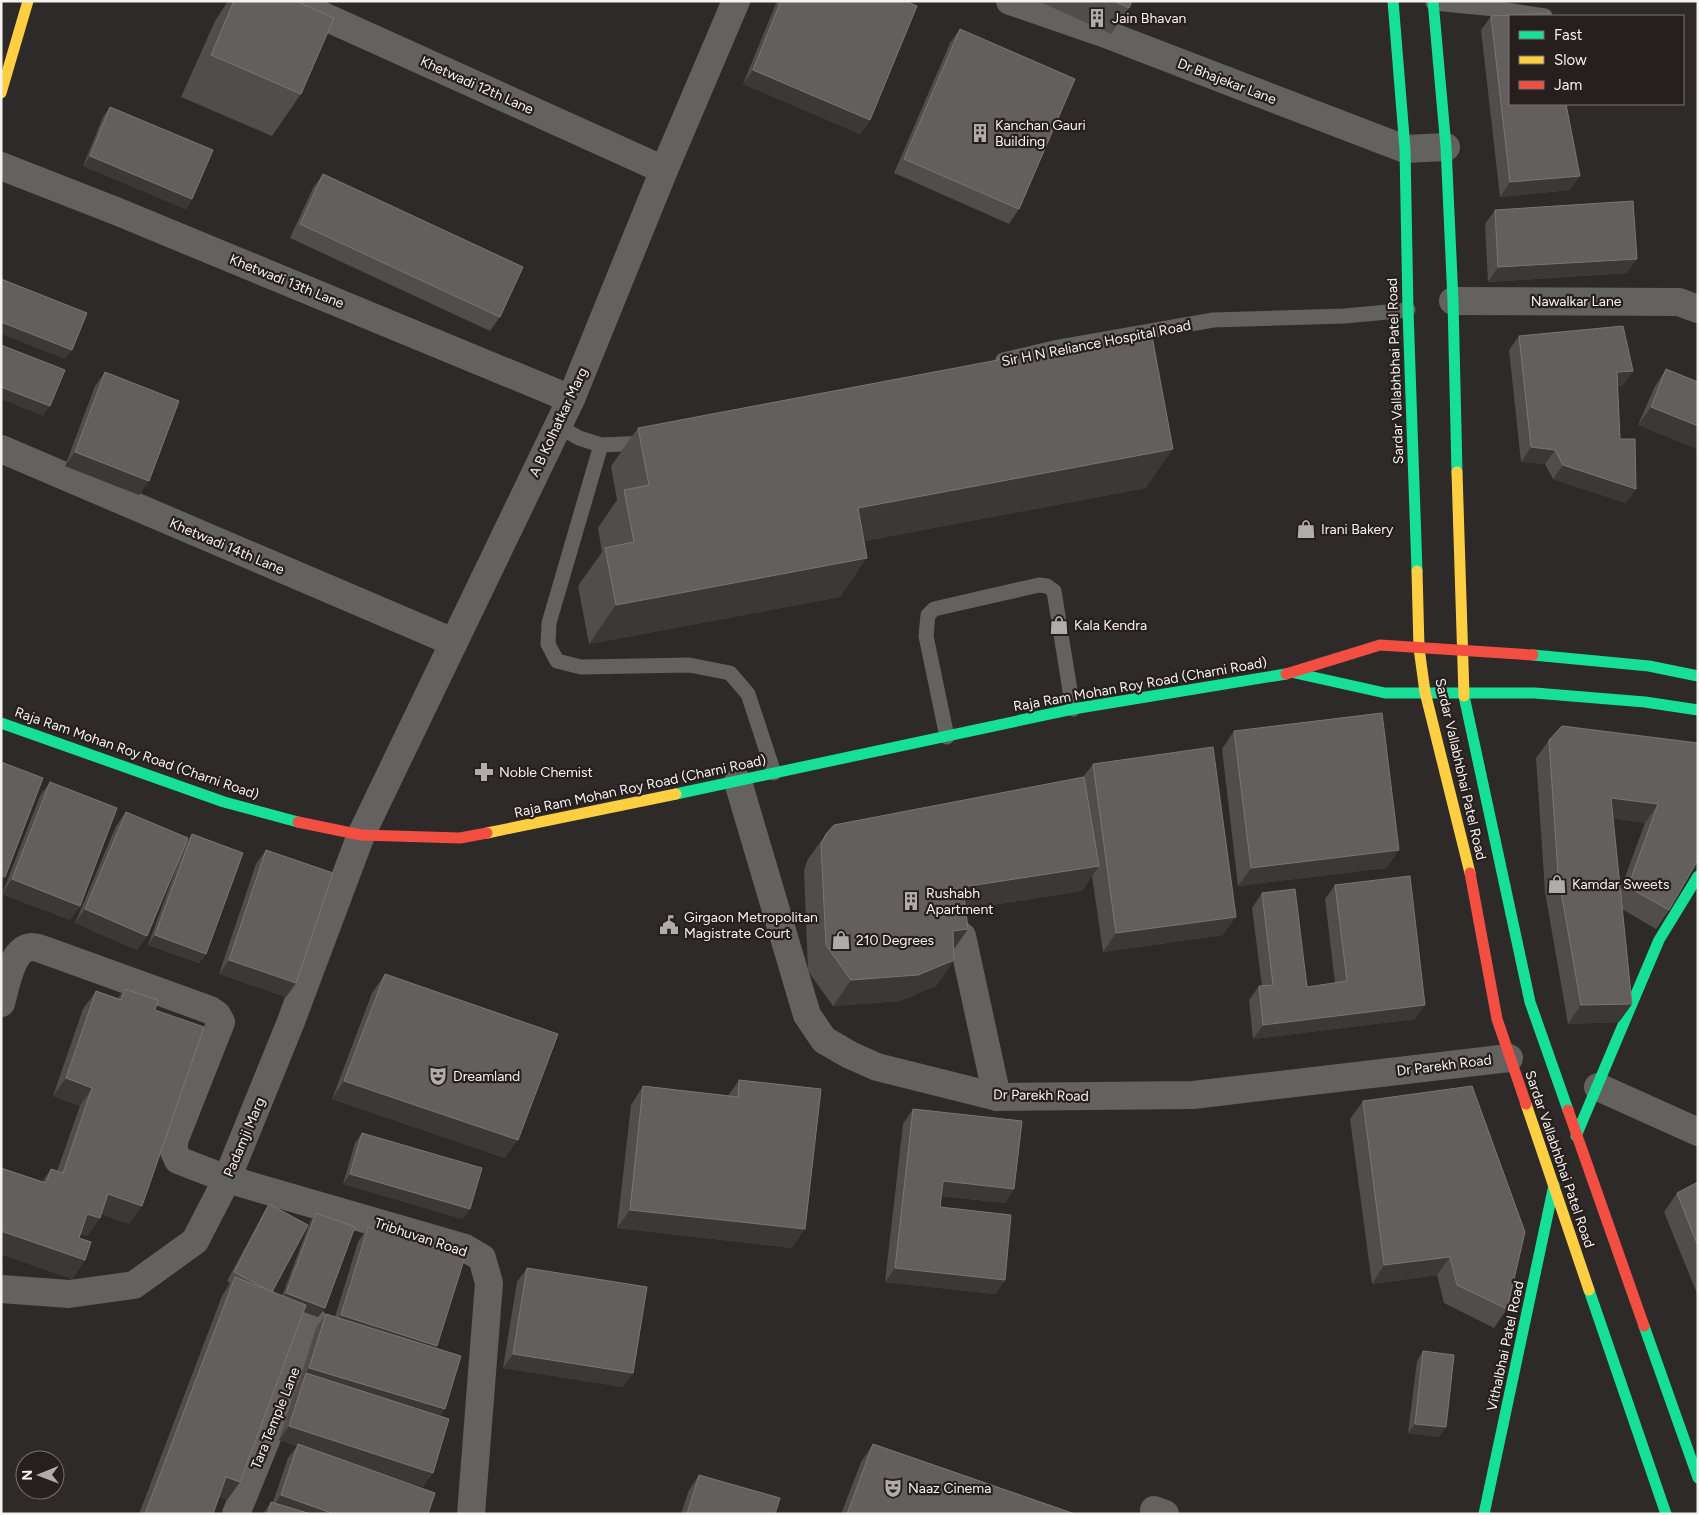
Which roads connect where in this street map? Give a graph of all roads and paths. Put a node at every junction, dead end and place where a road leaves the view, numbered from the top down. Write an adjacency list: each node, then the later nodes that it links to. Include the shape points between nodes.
1 (28, 1): 8 (main road)
2 (290, 1): 12 (street, Khetwadi 12th Lane)
3 (736, 1): 12 (street, A B Kolhatkar Marg)
4 (1010, 1): 10 (street, Dr Bhajekar Lane, via 1103,33)
5 (1393, 1): 10 (main road, Sardar Vallabhbhai Patel Road)
6 (1433, 2): 7 (lane); 9 (main road, Sardar Vallabhbhai Patel Road)
7 (1538, 15)
8 (1, 93)
9 (1446, 147): 10 (street, Dr Bhajekar Lane); 13 (main road, Sardar Vallabhbhai Patel Road)
10 (1405, 149): 15 (main road, Sardar Vallabhbhai Patel Road)
11 (1, 166): 17 (street, Khetwadi 13th Lane)
12 (664, 170): 17 (street, A B Kolhatkar Marg)
13 (1453, 301): 14 (street, Nawalkar Lane, via 1679,302); 24 (main road, Sardar Vallabhbhai Patel Road)
14 (1698, 309)
15 (1408, 310): 16 (lane, Sir H N Reliance Hospital Road, via 1345,316 1213,320 1054,348); 23 (main road, Sardar Vallabhbhai Patel Road)
16 (987, 364)
17 (571, 398): 18 (street, A B Kolhatkar Marg)
18 (558, 426): 20 (lane); 22 (street, A B Kolhatkar Marg)
19 (658, 441): 20 (lane)
20 (601, 445): 33 (lane, via 549,623 548,644 557,661 581,667 689,665 730,673 748,694)
21 (1, 449): 22 (street, Khetwadi 14th Lane)
22 (453, 642): 35 (street, A B Kolhatkar Marg)
23 (1419, 648): 24 (main road, Raja Ram Mohan Roy Road (Charni Road)); 25 (main road, Raja Ram Mohan Roy Road (Charni Road), via 1380,645); 27 (main road, Sardar Vallabhbhai Patel Road)
24 (1461, 651): 26 (main road, Raja Ram Mohan Roy Road (Charni Road), via 1533,655); 28 (main road, Sardar Vallabhbhai Patel Road)
25 (1293, 673): 27 (main road, Raja Ram Mohan Roy Road (Charni Road), via 1386,693); 29 (main road, Raja Ram Mohan Roy Road (Charni Road))
26 (1698, 676)
27 (1426, 692): 28 (main road, Raja Ram Mohan Roy Road (Charni Road)); 39 (main road, Sardar Vallabhbhai Patel Road, via 1467,857 1497,1019)
28 (1463, 693): 30 (main road, Raja Ram Mohan Roy Road (Charni Road), via 1646,697); 43 (main road, Sardar Vallabhbhai Patel Road, via 1530,1002)
29 (1073, 709): 32 (main road, Raja Ram Mohan Roy Road (Charni Road)); 32 (lane, via 1054,591 1039,585 934,609 928,615 926,636)
30 (1698, 710)
31 (1, 723): 35 (main road, Raja Ram Mohan Roy Road (Charni Road), via 224,802)
32 (947, 737): 33 (main road, Raja Ram Mohan Roy Road (Charni Road))
33 (774, 773): 34 (main road, Raja Ram Mohan Roy Road (Charni Road))
34 (738, 782): 35 (main road, Raja Ram Mohan Roy Road (Charni Road), via 460,838); 41 (street, Dr Parekh Road, via 807,1015 824,1040 877,1067)
35 (361, 835): 44 (street, Padamji Marg)
36 (1698, 876): 40 (main road, via 1659,940)
37 (962, 936): 41 (street)
38 (1, 1003): 44 (street, Tribhuvan Road, via 15,959 19,952 31,947 217,1015 221,1022 219,1029 174,1142 174,1151 178,1160)
39 (1510, 1058): 41 (street, Dr Parekh Road, via 1193,1095); 45 (main road, Sardar Vallabhbhai Patel Road)
40 (1598, 1087): 42 (street); 43 (main road)
41 (997, 1097)
42 (1698, 1132)
43 (1576, 1136): 48 (main road, Sardar Vallabhbhai Patel Road)
44 (227, 1179): 46 (street, Padamji Marg, via 195,1241 134,1285 70,1294); 50 (street, Tribhuvan Road, via 464,1248 482,1258 489,1291)
45 (1554, 1185): 51 (main road, Vithalbhai Patel Road); 52 (main road, Sardar Vallabhbhai Patel Road)
46 (1, 1289)
47 (314, 1322): 49 (street, Tara Temple Lane)
48 (1698, 1478)
49 (236, 1514)
50 (472, 1514)
51 (1484, 1514)
52 (1666, 1514)

